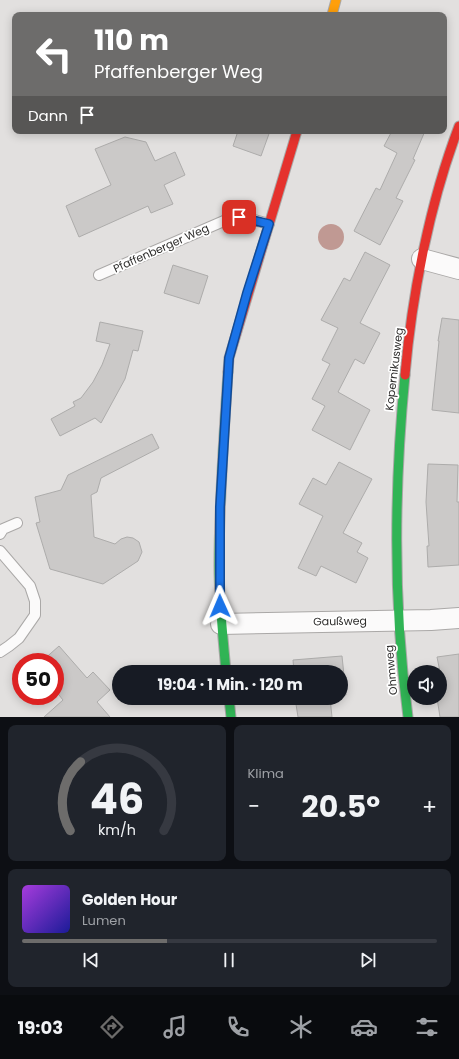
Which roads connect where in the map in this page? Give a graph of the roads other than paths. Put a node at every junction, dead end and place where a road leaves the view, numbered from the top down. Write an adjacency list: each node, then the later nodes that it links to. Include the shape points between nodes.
1 (336, 0): 2 (street)
2 (333, 12)
3 (459, 126): 6 (street, Kopernikusweg, via 436,198)
4 (296, 134): 5 (street)
5 (269, 224): 8 (lane, Pfaffenberger Weg, via 233,217); 14 (street, via 229,358 220,507)
6 (422, 259): 7 (street); 13 (street, Kopernikusweg, via 413,309 401,411 397,479)
7 (459, 268)
8 (99, 275)
9 (17, 523): 10 (lane, via 4,529)
10 (0, 534)
11 (0, 551): 15 (lane, via 30,586 35,601 35,615 19,638)
12 (459, 618): 13 (street, Gaußweg)
13 (400, 620): 14 (street, Gaußweg); 19 (street, Ohmweg)
14 (221, 624): 16 (street)
15 (0, 652)
16 (225, 665)
17 (230, 705): 18 (street)
18 (231, 717)
19 (408, 717)

